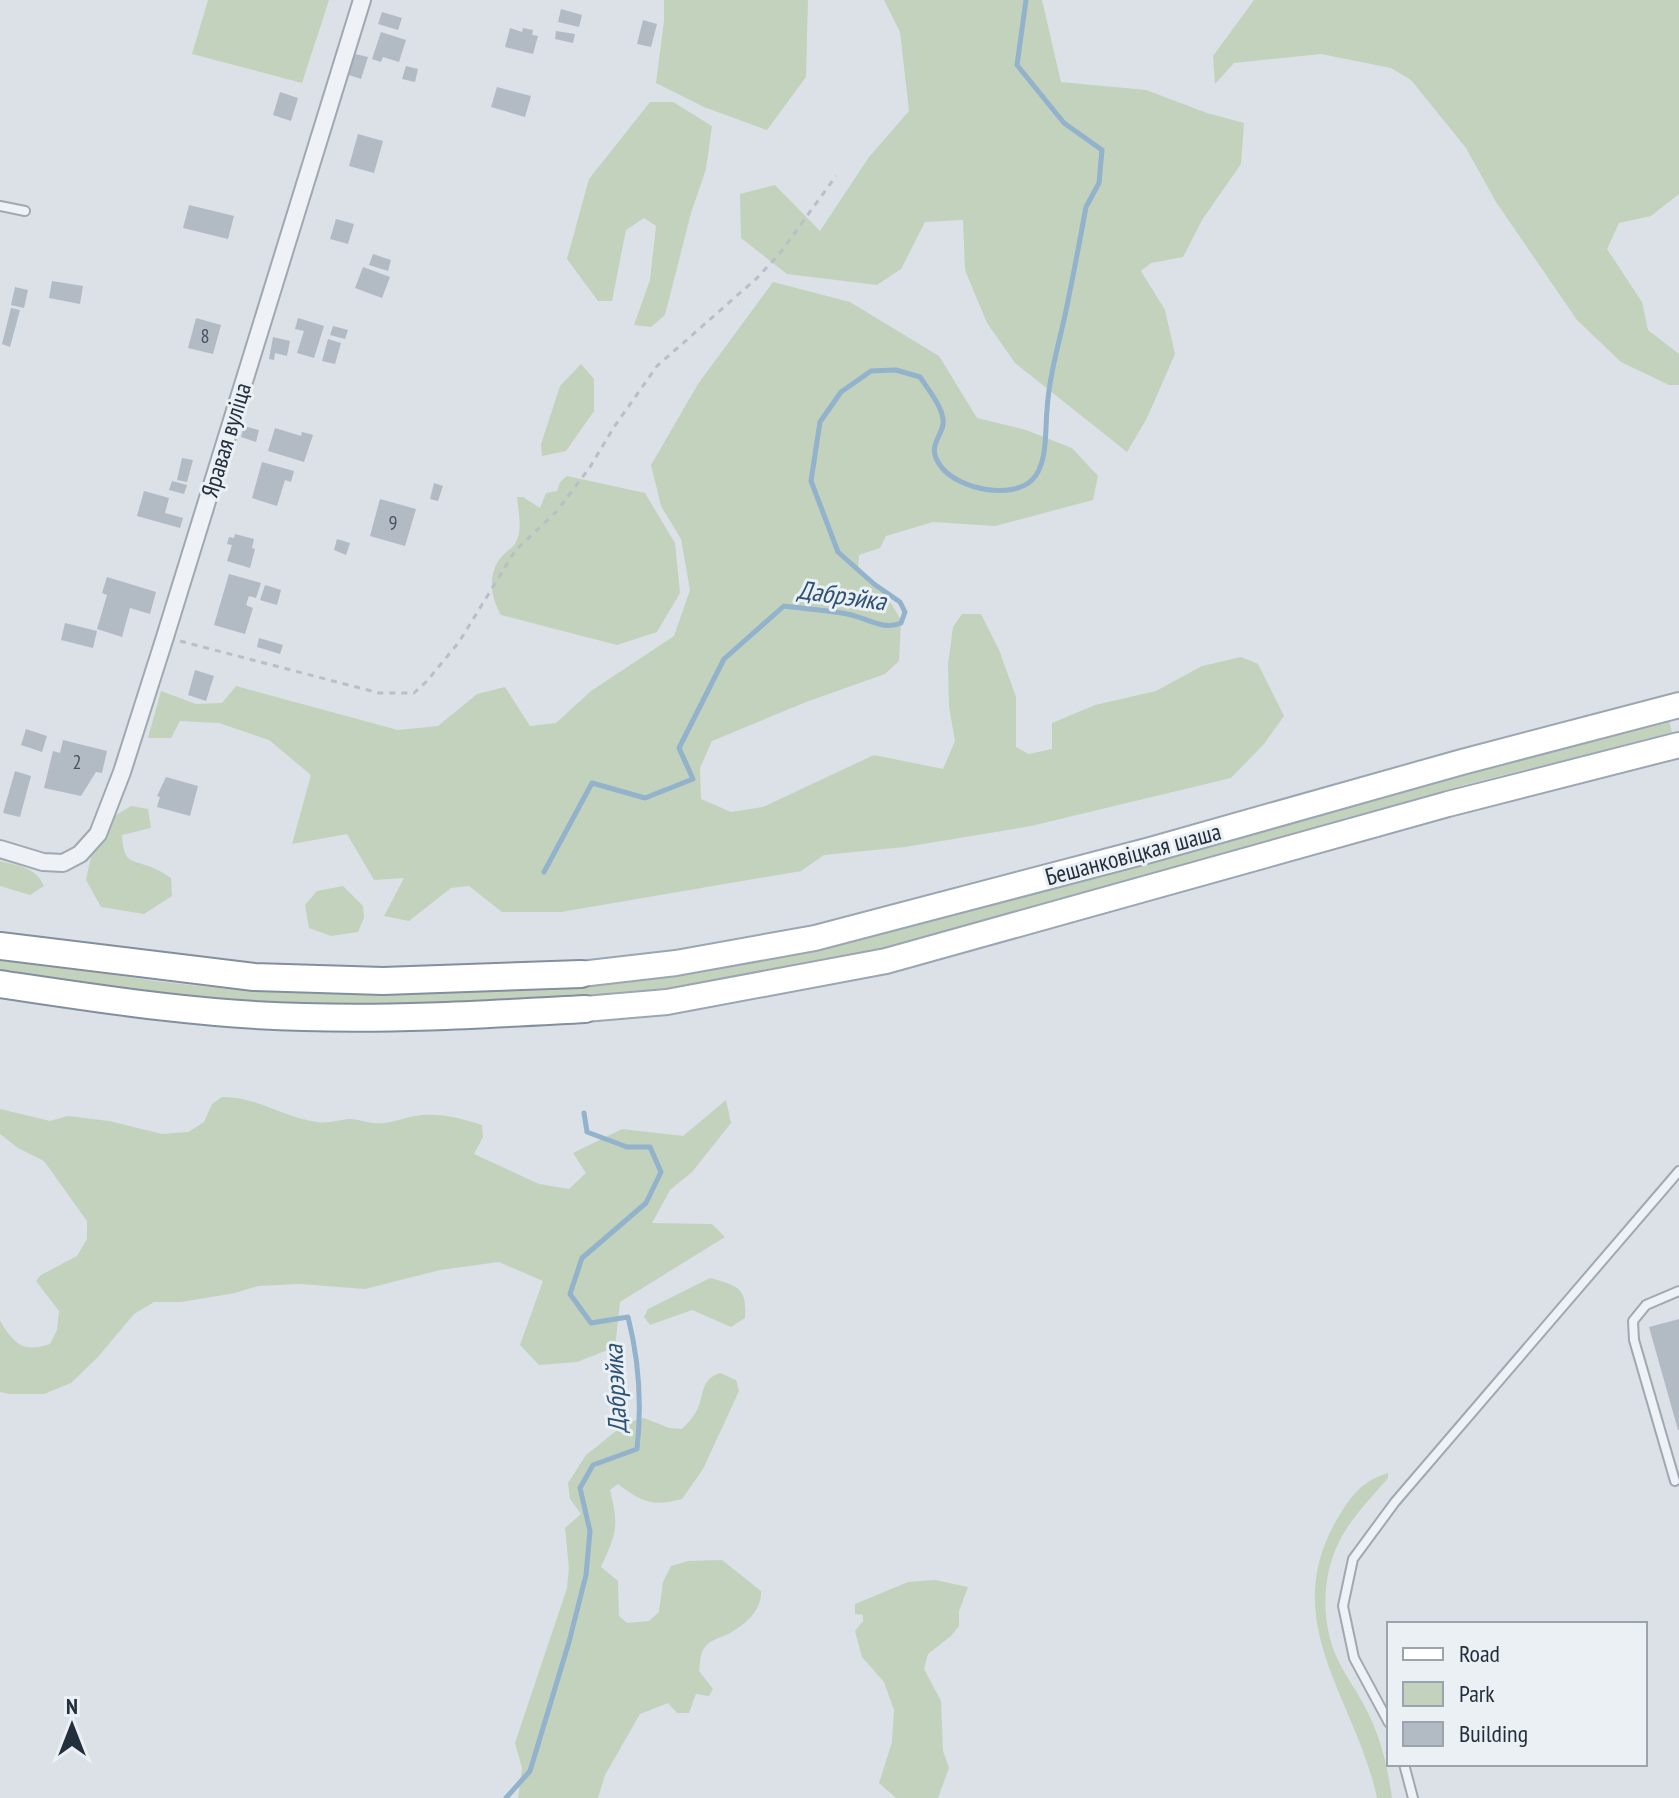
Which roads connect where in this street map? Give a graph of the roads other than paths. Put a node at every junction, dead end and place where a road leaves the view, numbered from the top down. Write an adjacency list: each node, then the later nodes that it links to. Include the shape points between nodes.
1 (362, 0): 6 (street, Яравая вуліца, via 165,637 98,834 63,863)
2 (0, 206): 3 (lane)
3 (25, 211)
4 (1679, 705): 8 (main road, Бешанковіцкая шаша, via 815,938)
5 (1679, 745): 10 (main road, Бешанковіцкая шаша, via 886,961 667,1002)
6 (0, 849)
7 (0, 946): 8 (highway, via 254,977 383,981)
8 (581, 974)
9 (0, 984): 10 (highway, via 168,1009 303,1017)
10 (585, 1009)
11 (1679, 1171): 14 (lane, via 1395,1502 1353,1559 1343,1606 1354,1658)
12 (1679, 1291): 13 (lane, via 1646,1305 1633,1321)
13 (1675, 1481)
14 (1387, 1719)
15 (1405, 1766): 16 (lane)
16 (1413, 1798)

